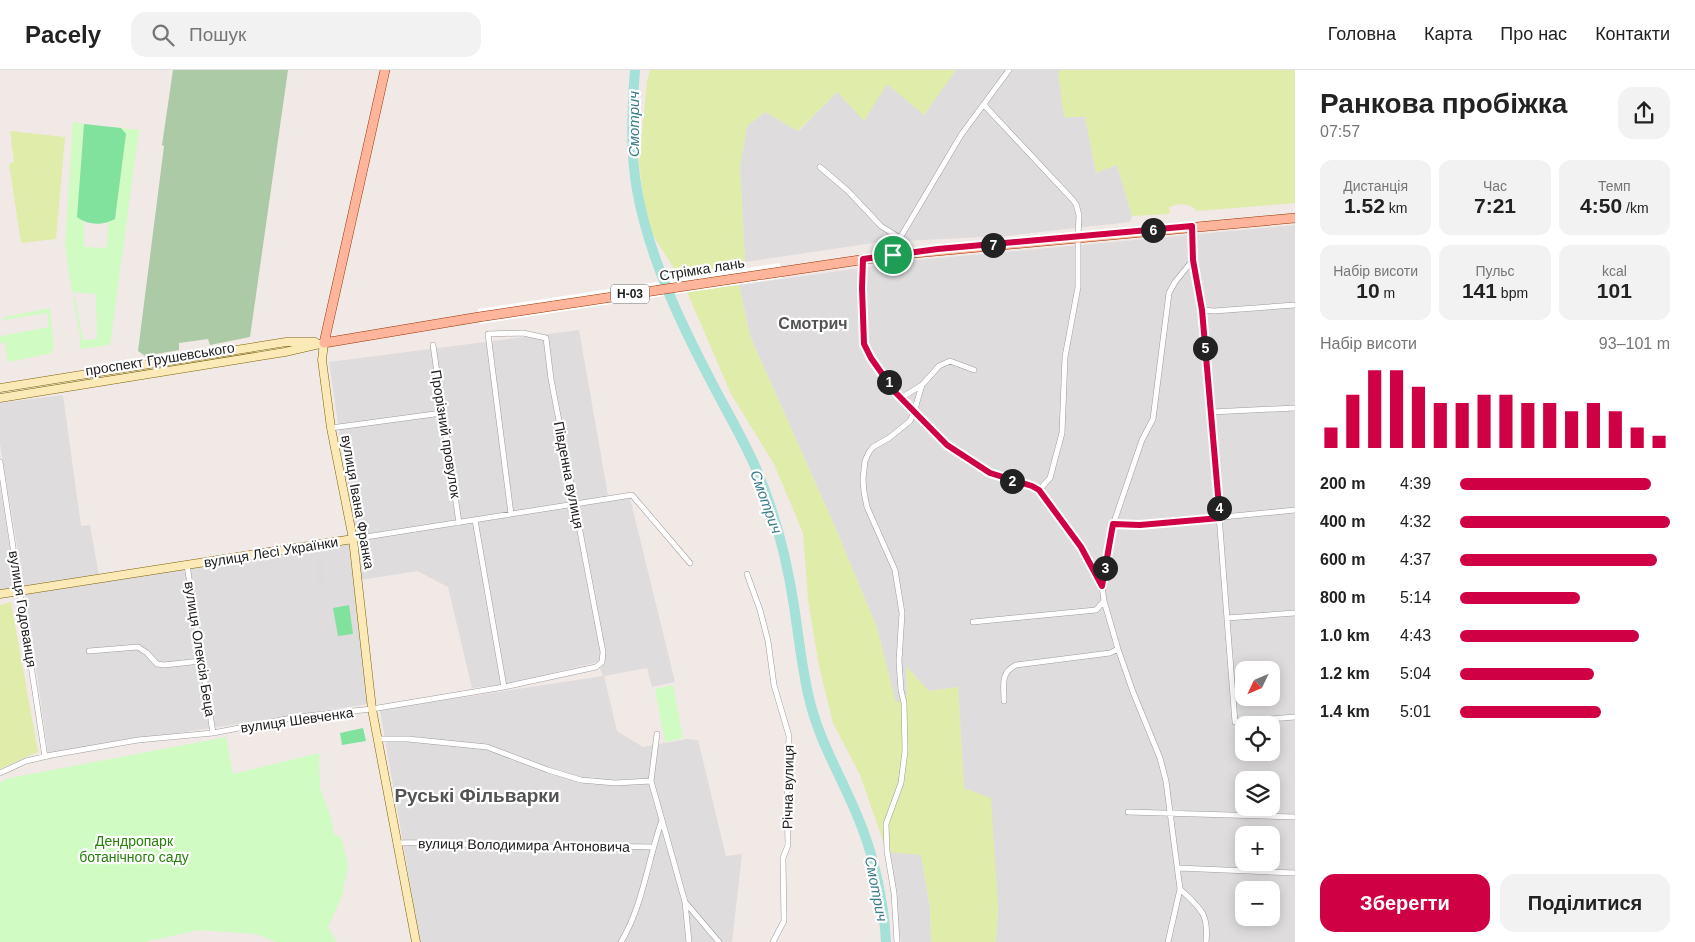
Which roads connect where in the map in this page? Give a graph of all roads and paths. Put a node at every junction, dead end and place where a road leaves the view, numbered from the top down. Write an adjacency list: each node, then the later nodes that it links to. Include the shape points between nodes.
1 (384, 70): 15 (main road, вулиця Івана Франка)
2 (1008, 70): 3 (street)
3 (984, 105): 7 (street, via 1076,204 1080,215); 8 (street, via 953,147)
4 (820, 167): 8 (street, via 881,226)
5 (1295, 218): 6 (main road, Н-03)
6 (1192, 226): 7 (main road, Н-03); 11 (street)
7 (1078, 237): 9 (main road, Н-03); 28 (street, via 1078,287 1065,357 1062,432 1050,478)
8 (900, 238): 9 (street)
9 (893, 255): 10 (main road, Н-03)
10 (863, 259): 14 (main road, Стрімка лань / Н-03); 21 (street, via 864,344)
11 (1193, 260): 13 (street); 35 (street, via 1169,293 1153,418 1142,440)
12 (1295, 305): 13 (street)
13 (1202, 310): 24 (street)
14 (479, 317): 15 (main road, проспект Грушевського / Н-03)
15 (324, 343): 19 (street, проспект Грушевського, via 286,342); 20 (street, проспект Грушевського); 26 (street, вулиця Івана Франка, via 322,360)
16 (433, 345): 25 (street, Прорізний провулок)
17 (974, 370): 18 (street, via 950,362 939,366)
18 (922, 386): 21 (street); 23 (street)
19 (0, 388)
20 (0, 398)
21 (901, 398): 23 (street)
22 (1295, 408): 24 (street)
23 (914, 412): 28 (street, via 947,445 979,467); 76 (street, via 905,426 869,452 863,479 867,507 895,570 902,613 900,661 905,751 901,782 886,824)
24 (1211, 412): 32 (street)
25 (442, 413): 26 (street); 34 (street, Прорізний провулок)
26 (331, 428): 36 (street, вулиця Івана Франка)
27 (0, 462): 41 (street, вулиця Годованця)
28 (1039, 490): 40 (street, via 1081,547)
29 (575, 504): 31 (street, вулиця Лесі Українки); 31 (street, Південна вулиця, via 546,338 523,333 488,334); 37 (street, вулиця Лесі Українки, via 632,495); 50 (street, Південна вулиця, via 603,652 602,662)
30 (1295, 510): 32 (street)
31 (511, 514): 33 (street, вулиця Лесі Українки)
32 (1220, 518): 35 (street, via 1140,525); 45 (street)
33 (475, 520): 34 (street, вулиця Лесі Українки); 51 (street)
34 (459, 523): 36 (street, вулиця Лесі Українки)
35 (1113, 524): 40 (street)
36 (353, 538): 38 (street, вулиця Лесі Українки); 53 (street, вулиця Івана Франка)
37 (690, 562)
38 (187, 565): 41 (street, вулиця Лесі Українки); 49 (street, вулиця Олексія Беца)
39 (747, 574): 75 (street, Річна вулиця, via 760,610 774,685 789,736 788,845 782,858 784,921)
40 (1102, 586): 43 (street)
41 (21, 590): 42 (street, вулиця Лесі Українки); 58 (street, вулиця Годованця)
42 (0, 594)
43 (1104, 601): 46 (street, via 1096,610); 47 (street)
44 (1295, 613): 45 (street)
45 (1227, 618): 54 (street, via 1235,722)
46 (973, 622)
47 (1118, 649): 52 (street, via 1110,653 1016,665 1008,669 1004,678); 62 (street, via 1160,758)
48 (89, 651): 49 (street, via 138,647 157,664)
49 (201, 661): 55 (street, вулиця Олексія Беца)
50 (596, 667): 51 (street, вулиця Шевченка)
51 (504, 687): 53 (street, вулиця Шевченка)
52 (1004, 701)
53 (372, 709): 55 (street, вулиця Шевченка, via 297,716); 57 (street, вулиця Івана Франка)
54 (1295, 717)
55 (213, 733): 58 (street, вулиця Шевченка, via 138,740)
56 (657, 734): 60 (street)
57 (378, 739): 60 (street, via 486,747 581,780 615,783); 65 (street, вулиця Івана Франка)
58 (44, 757): 59 (street, вулиця Шевченка)
59 (0, 773)
60 (651, 781): 64 (street)
61 (1128, 812): 62 (street)
62 (1169, 813): 63 (street); 67 (street)
63 (1295, 817)
64 (662, 819): 66 (street); 70 (street)
65 (396, 843): 66 (street, вулиця Володимира Антоновича); 71 (street, вулиця Івана Франка)
66 (652, 847): 72 (street, via 631,924)
67 (1178, 868): 68 (street); 69 (street)
68 (1295, 873)
69 (1180, 889): 77 (street); 78 (street, via 1202,910 1207,928)
70 (685, 902): 73 (street); 74 (street)
71 (416, 942)
72 (621, 942)
73 (690, 942)
74 (719, 942)
75 (773, 942)
76 (897, 942)
77 (1168, 942)
78 (1206, 942)

